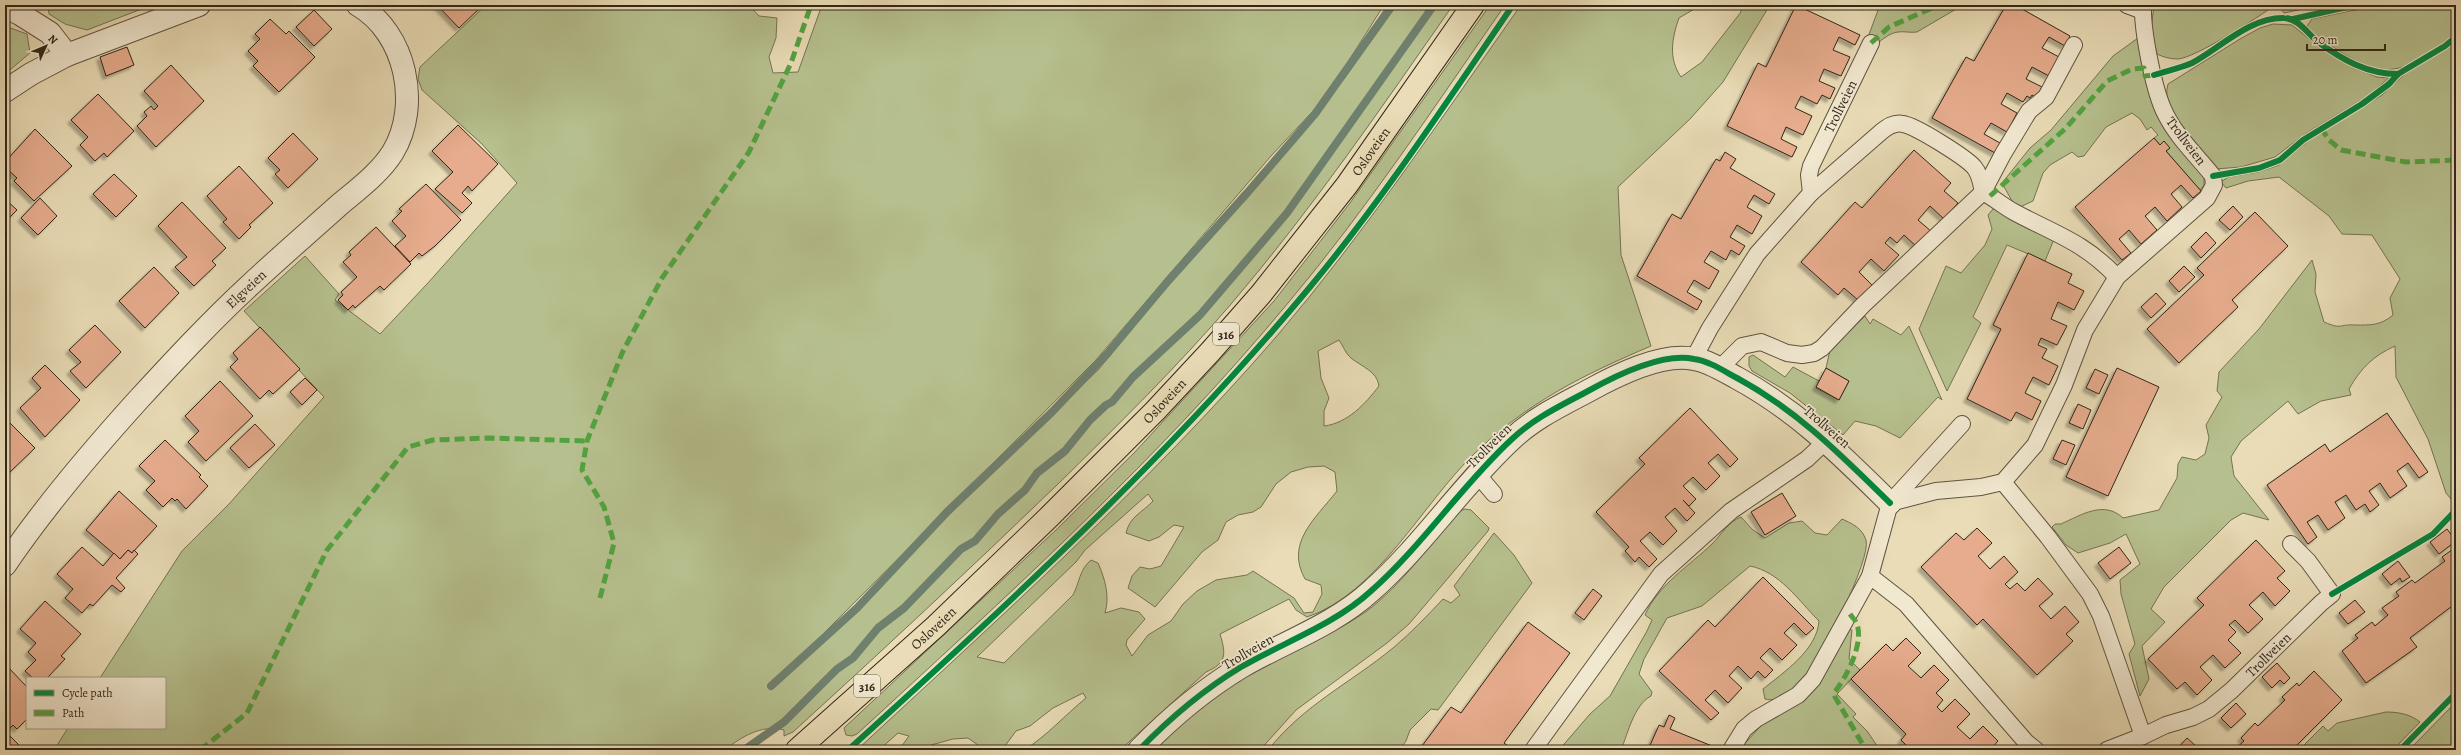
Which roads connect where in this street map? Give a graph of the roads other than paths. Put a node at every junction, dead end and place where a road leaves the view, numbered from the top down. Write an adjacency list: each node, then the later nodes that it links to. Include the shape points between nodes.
1 (199, 5): 9 (street)
2 (358, 5): 23 (street, Elgveien, via 365,9 393,40 403,65 407,106 404,127 393,152 370,179 249,286 181,353 83,461 39,515)
3 (1473, 5): 26 (main road, Osloveien / 316, via 1347,185 1261,294 1205,357 1045,521 936,626)
4 (2127, 5): 6 (lane)
5 (5, 7): 9 (street, via 50,33)
6 (2143, 8): 13 (lane, Trollveien, via 2154,75 2166,115 2213,176 2214,185 2207,198)
7 (1871, 44): 12 (lane, Trollveien, via 1811,166)
8 (2074, 45): 11 (lane, via 2046,97 2029,111)
9 (67, 55): 10 (street)
10 (5, 91)
11 (1983, 192): 12 (lane, via 1980,177 1964,158 1912,126 1902,123 1891,124 1880,132); 13 (lane, via 2013,211 2077,243); 15 (lane, via 1873,295 1822,348 1814,353 1802,355 1787,353 1761,342 1754,343 1742,346)
12 (1811, 193): 14 (lane, via 1757,254)
13 (2117, 277): 19 (lane, Trollveien, via 2085,330 2064,385 2035,445)
14 (1694, 358): 15 (street, Trollveien); 18 (street, Trollveien, via 1649,364 1596,386 1537,419 1513,437)
15 (1720, 368): 17 (street, Trollveien, via 1772,397)
16 (1962, 424): 21 (lane)
17 (1826, 441): 21 (street, Trollveien); 28 (lane, Trollveien, via 1807,459 1732,511 1661,574)
18 (1477, 474): 20 (lane); 27 (street, Trollveien, via 1393,570 1357,603 1214,685 1188,703)
19 (2003, 482): 21 (lane, via 1981,487 1936,491); 25 (lane, via 2090,594 2102,616)
20 (1494, 494)
21 (1890, 503): 24 (lane)
22 (2292, 544): 25 (lane, Trollveien, via 2332,594 2209,709)
23 (5, 565)
24 (1870, 576): 29 (lane, via 1822,665 1805,689 1744,729); 30 (lane, via 1906,604 2026,742)
25 (2143, 736): 31 (lane, Trollveien)
26 (797, 749)
27 (1139, 750)
28 (1533, 750)
29 (1732, 750)
30 (2036, 750)
31 (2107, 750)

